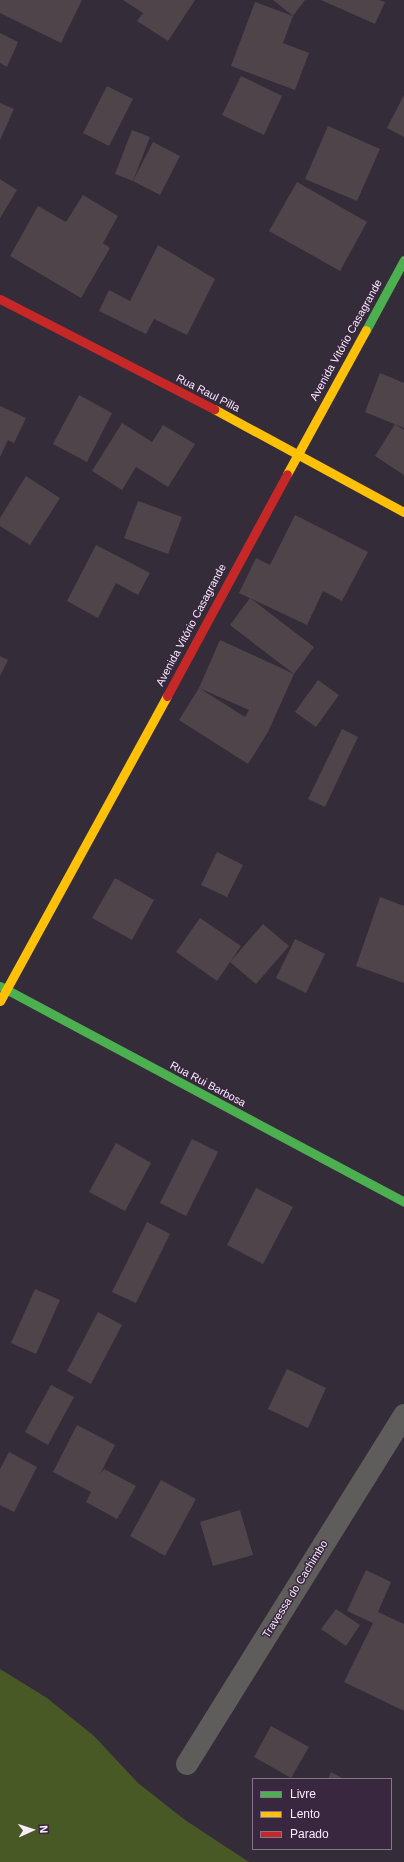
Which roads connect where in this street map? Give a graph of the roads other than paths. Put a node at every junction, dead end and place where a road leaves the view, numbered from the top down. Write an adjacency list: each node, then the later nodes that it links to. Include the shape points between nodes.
1 (404, 260): 3 (street, Avenida Vitório Casagrande)
2 (0, 299): 3 (street, Rua Raul Pilla)
3 (298, 452): 4 (street, Rua Raul Pilla); 5 (street, Avenida Vitório Casagrande)
4 (404, 512)
5 (3, 988): 6 (street, Avenida Vitório Casagrande); 7 (street, Rua Rui Barbosa)
6 (0, 1001)
7 (404, 1202)
8 (404, 1415): 9 (street, Travessa do Cachimbo)
9 (186, 1764)

